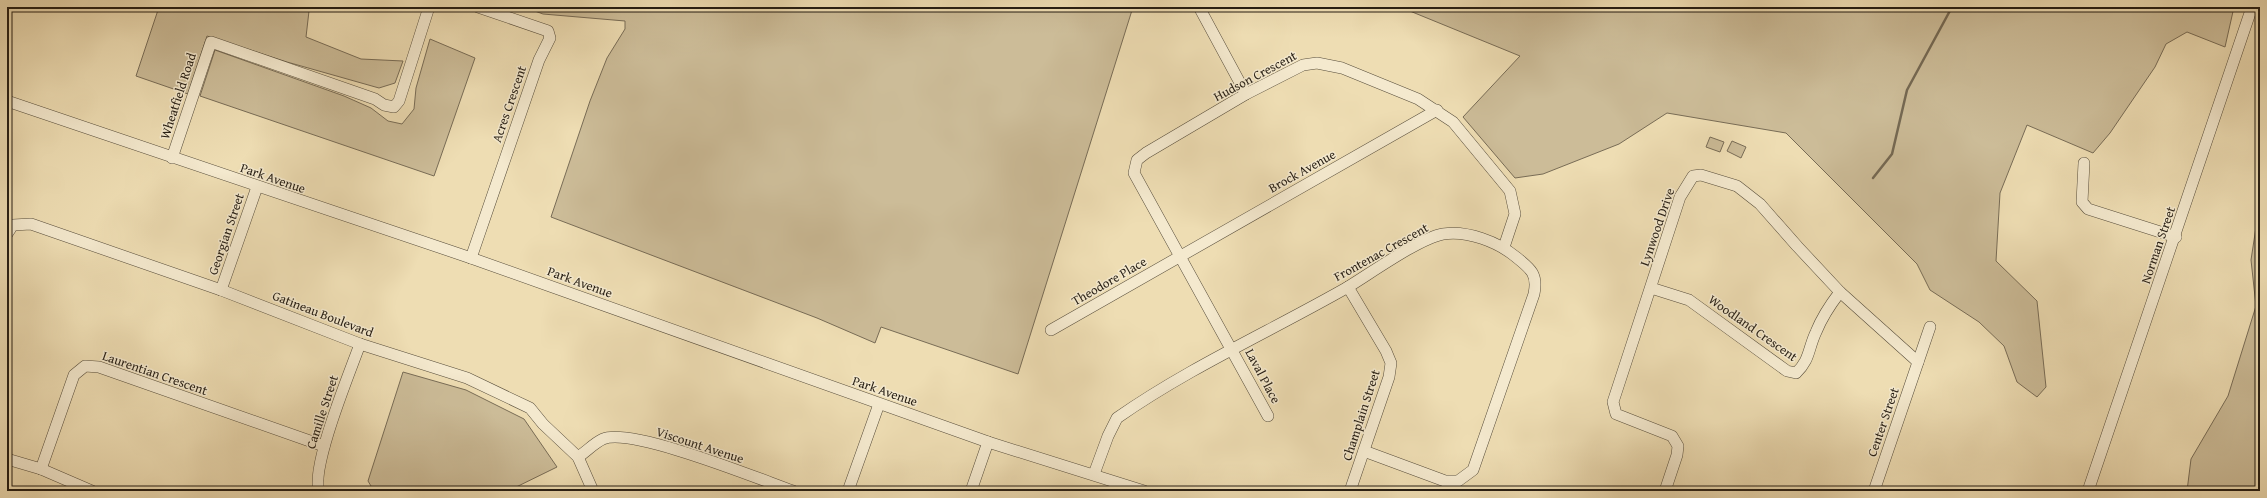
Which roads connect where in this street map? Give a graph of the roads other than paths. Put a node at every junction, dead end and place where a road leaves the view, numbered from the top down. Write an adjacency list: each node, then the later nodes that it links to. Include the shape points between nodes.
1 (429, 7): 8 (street, Wheatfield Road, via 400,101 394,107 211,42)
2 (478, 7): 15 (street, Acres Crescent, via 542,28 548,31 550,38 539,60)
3 (1199, 7): 5 (street)
4 (2252, 7): 12 (street, Norman Street)
5 (1246, 94): 7 (street, Hudson Crescent, via 1302,65 1317,63 1342,68 1398,89); 14 (street, Hudson Crescent, via 1137,160 1134,173)
6 (7, 101): 8 (street, Park Avenue)
7 (1437, 110): 13 (street, Hudson Crescent, via 1453,122 1510,191 1515,214); 14 (street, Brock Avenue)
8 (172, 158): 10 (street, Park Avenue)
9 (2084, 164): 12 (street, via 2082,202 2088,209)
10 (256, 187): 15 (street, Park Avenue); 18 (street, Georgian Street)
11 (7, 234): 18 (street, Gatineau Boulevard, via 12,225 31,224)
12 (2176, 237): 44 (street, Norman Street)
13 (1504, 247): 16 (street, Frontenac Crescent, via 1460,234 1443,234 1427,240); 29 (street, Frontenac Crescent, via 1530,268 1537,280 1473,470 1458,481 1445,481)
14 (1180, 255): 21 (street, Theodore Place); 23 (street, Hudson Crescent)
15 (471, 258): 25 (street, Park Avenue)
16 (1348, 287): 23 (street, Frontenac Crescent); 29 (street, Champlain Street, via 1391,363 1390,377)
17 (1651, 288): 19 (street, Woodland Crescent, via 1689,300 1787,371 1796,373 1805,365 1825,312); 19 (street, Lynwood Drive, via 1680,197 1693,176 1702,175 1737,186 1760,204); 43 (street, Lynwood Drive, via 1613,402 1616,414 1672,436 1678,446)
18 (221, 290): 22 (street, Gatineau Boulevard)
19 (1840, 292): 24 (street, Lynwood Drive)
20 (1930, 327): 24 (street, Center Street)
21 (1051, 330)
22 (360, 344): 28 (street, Camille Street); 30 (street, Gatineau Boulevard, via 467,378 530,408)
23 (1232, 349): 26 (street, Laval Place); 33 (street, Frontenac Crescent, via 1117,418)
24 (1918, 362): 34 (street, Center Street)
25 (879, 404): 27 (street, Park Avenue); 39 (street)
26 (1268, 416)
27 (988, 442): 33 (street, Park Avenue); 40 (street)
28 (324, 446): 32 (street, Laurentian Crescent, via 99,367 85,366 74,375); 36 (street, Camille Street, via 317,485)
29 (1364, 451): 42 (street, Champlain Street)
30 (578, 457): 37 (street, Gatineau Boulevard); 38 (street, Viscount Avenue, via 604,439 629,438 665,445)
31 (7, 459): 32 (street)
32 (40, 469): 35 (street)
33 (1094, 474): 41 (street, Park Avenue)
34 (1877, 490)
35 (92, 491)
36 (319, 491)
37 (594, 491)
38 (794, 491)
39 (848, 491)
40 (971, 491)
41 (1144, 491)
42 (1350, 491)
43 (1665, 491)
44 (2088, 491)

